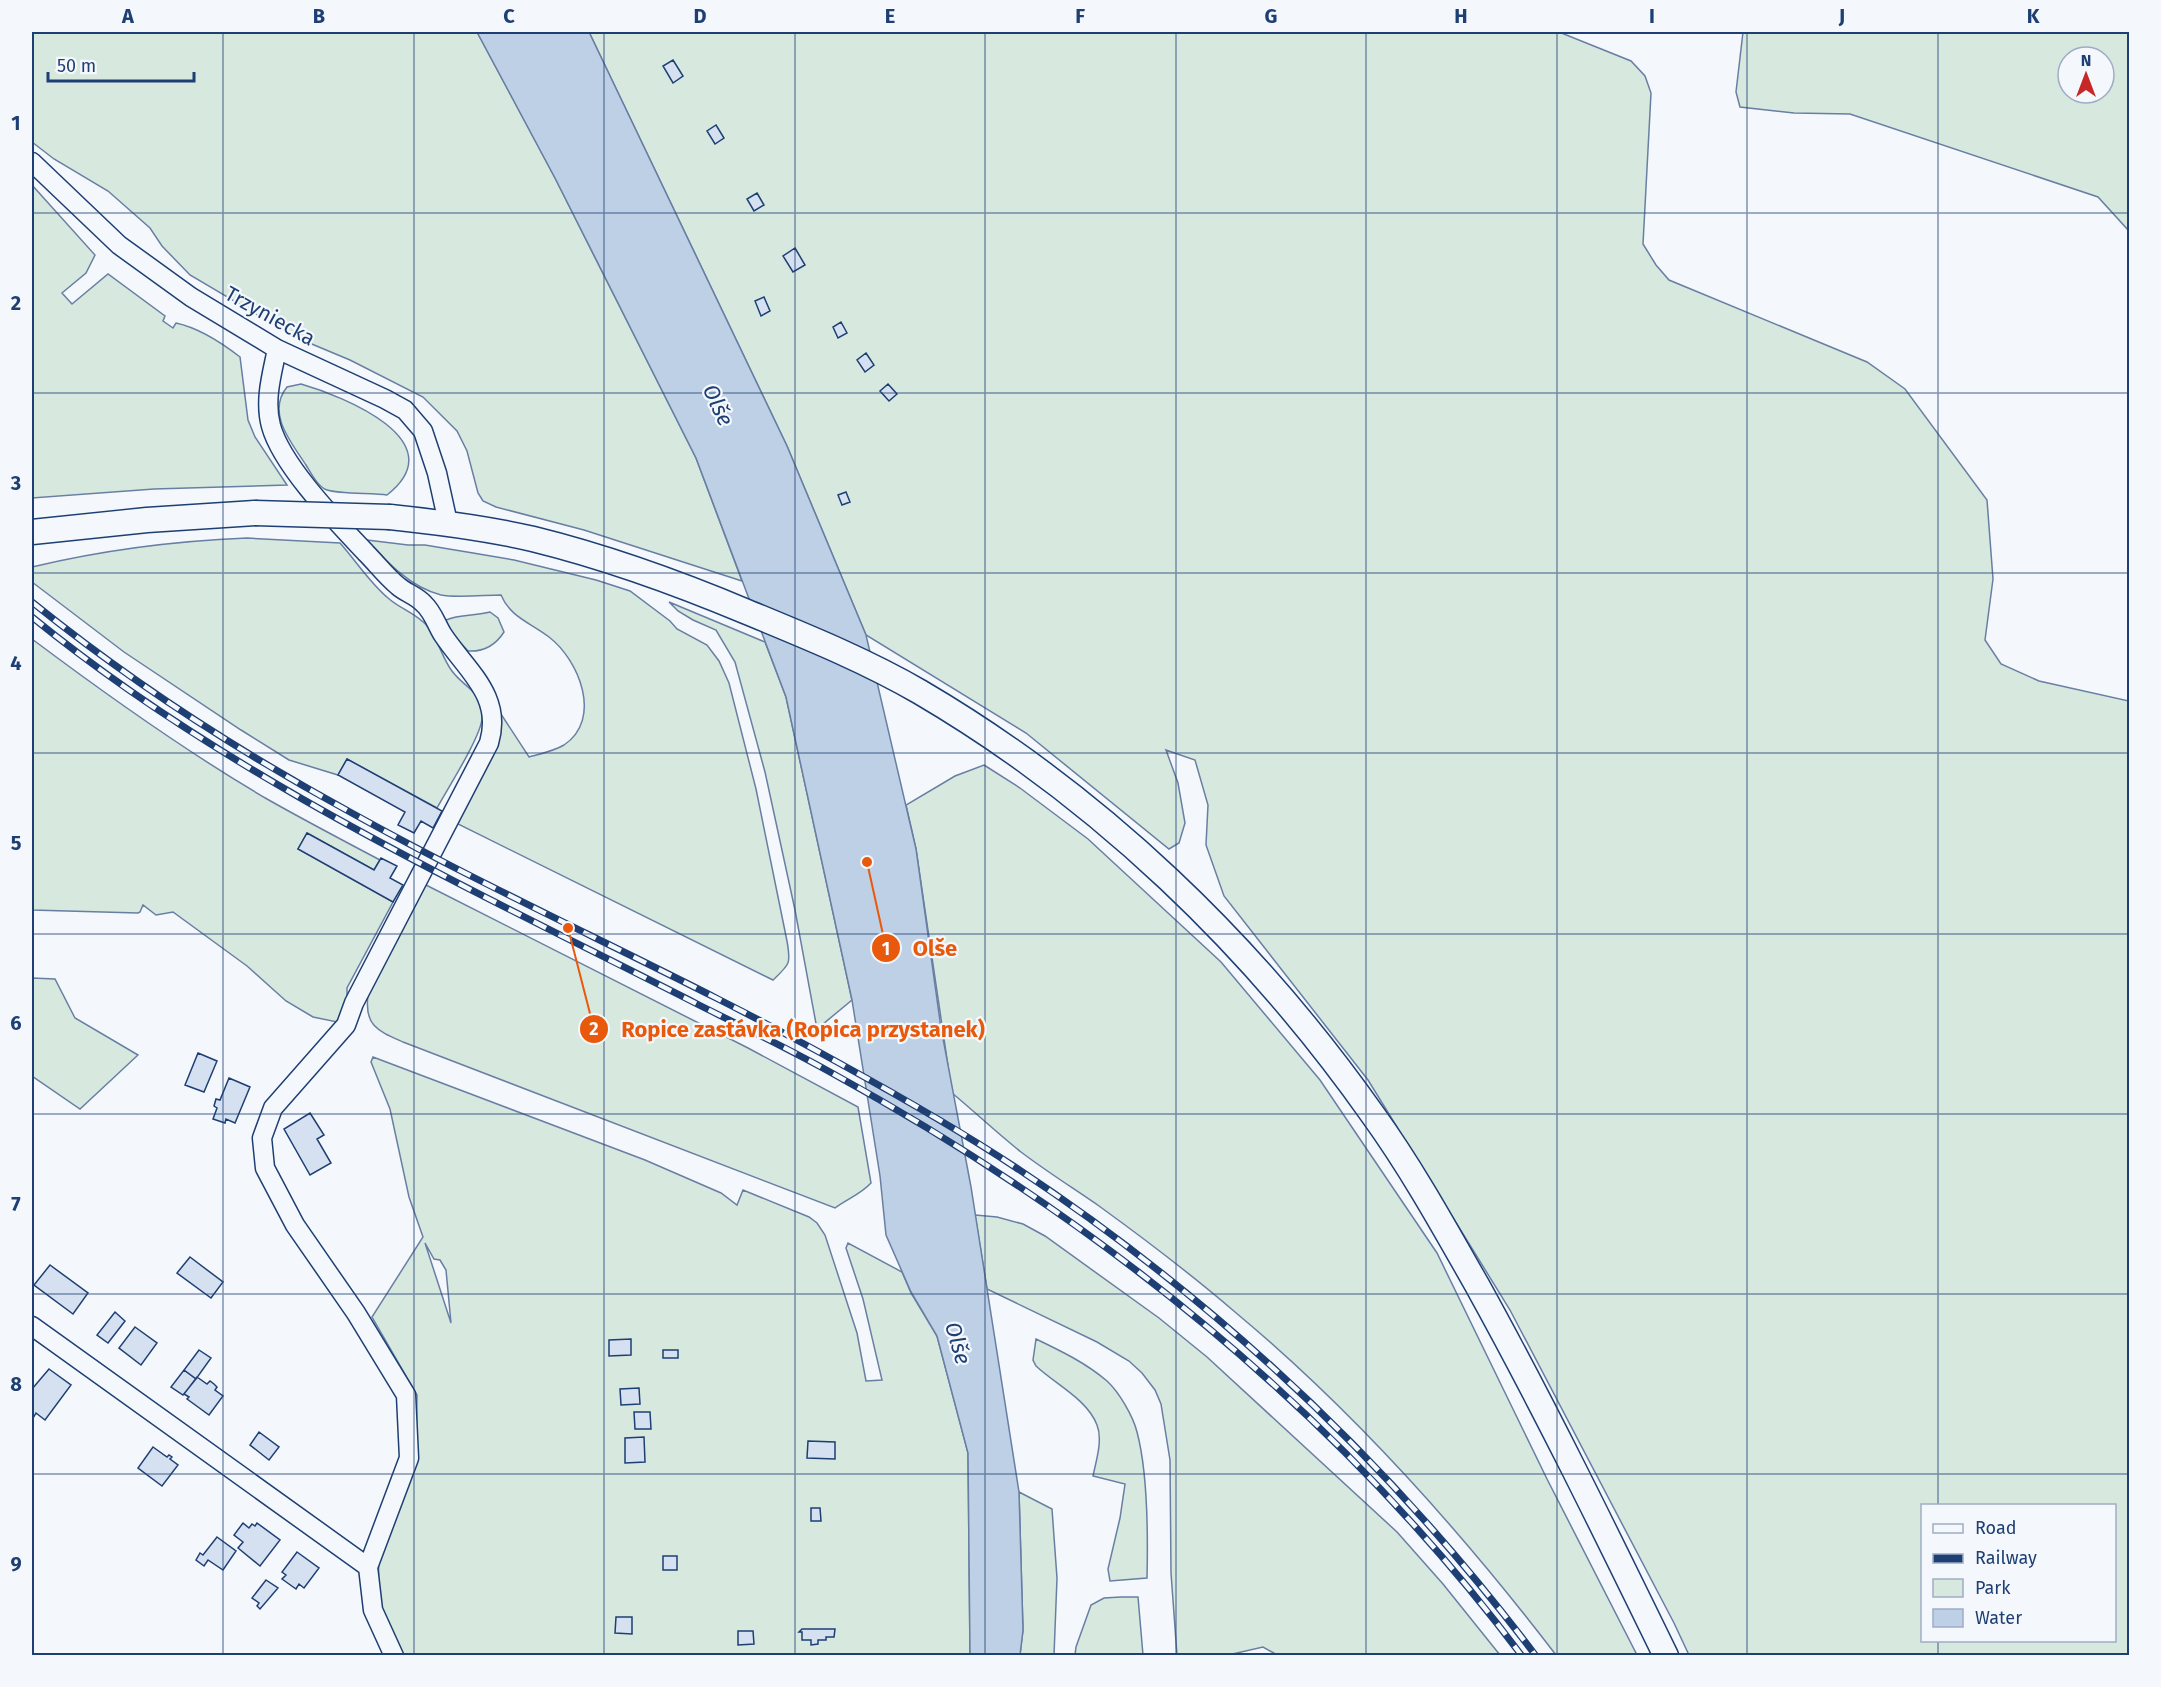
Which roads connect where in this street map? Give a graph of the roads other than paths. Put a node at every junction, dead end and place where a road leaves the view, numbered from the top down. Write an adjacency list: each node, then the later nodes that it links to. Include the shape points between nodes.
1 (32, 162): 2 (street, Trzyniecka, via 124,248 191,297)
2 (277, 349): 3 (street, Trzyniecka, via 405,410 423,431); 6 (street, via 267,405 270,424 285,457 337,521 398,586 425,604 484,689 493,727 489,743 346,1025 273,1108 262,1138 265,1168 294,1225 356,1313 406,1395 409,1458)
3 (448, 523): 4 (main road, bridge, via 255,513); 8 (main road, via 591,555 693,589 817,640 916,690 990,735 1176,884 1277,992 1347,1078 1412,1172 1545,1410)
4 (32, 532)
5 (32, 1326): 6 (street)
6 (368, 1567): 7 (street, via 373,1610)
7 (394, 1656)
8 (1666, 1656)

